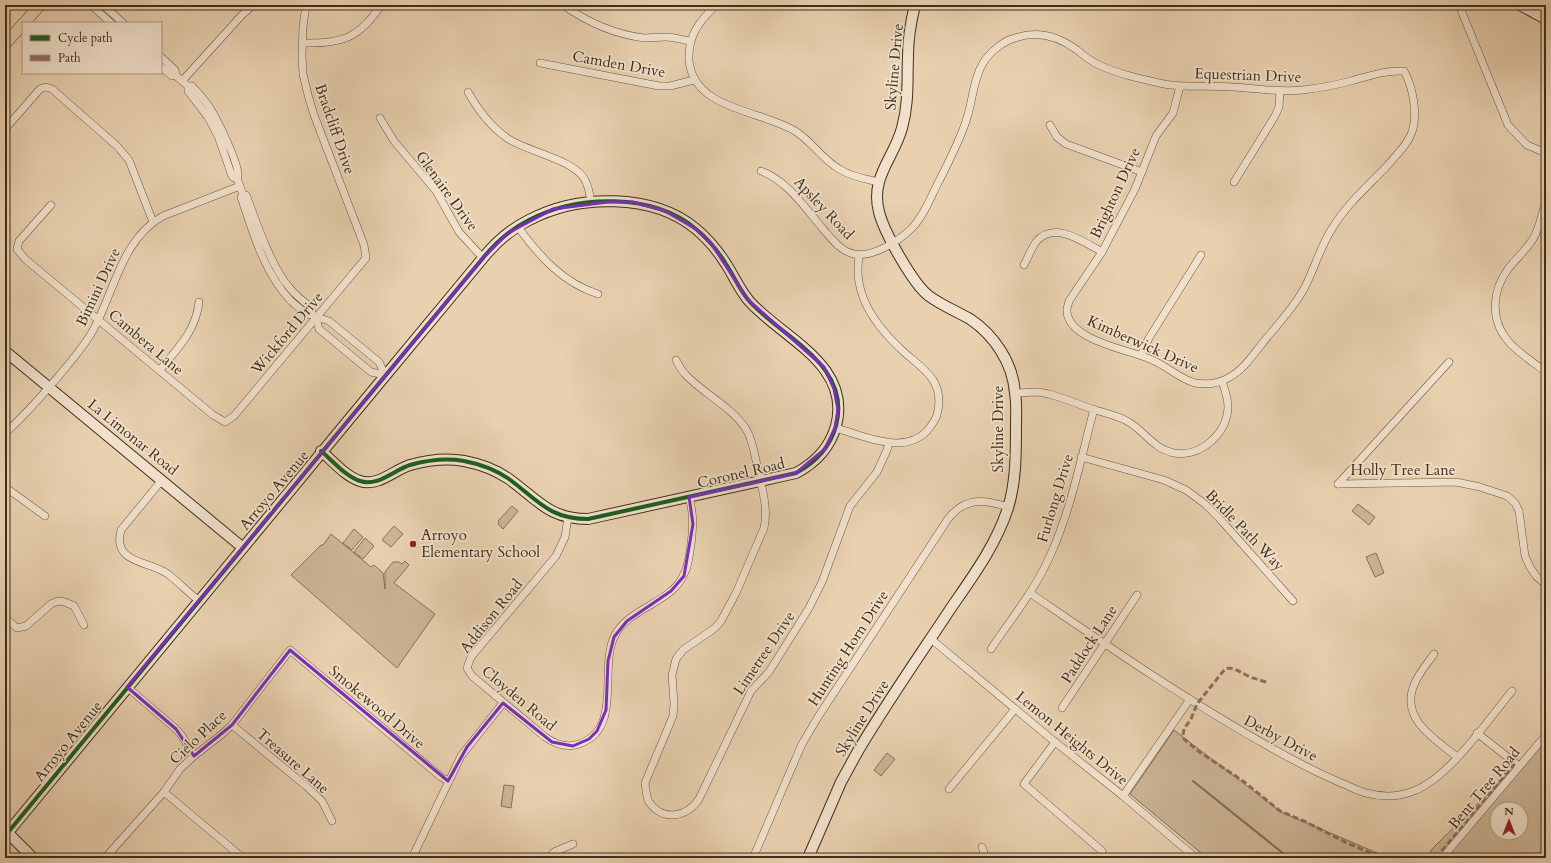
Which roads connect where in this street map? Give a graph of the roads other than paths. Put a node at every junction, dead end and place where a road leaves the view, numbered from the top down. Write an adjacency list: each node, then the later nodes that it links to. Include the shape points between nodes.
1 (40, 5): 13 (main road)
2 (91, 5): 14 (street)
3 (103, 5): 15 (street)
4 (253, 5): 25 (street)
5 (306, 5): 19 (street, Bradcliff Drive)
6 (381, 5): 19 (street, via 360,30 346,38 326,43)
7 (563, 5): 18 (street, via 579,16 611,30 646,38 668,37)
8 (716, 5): 18 (street, via 695,30)
9 (915, 5): 35 (street, Skyline Drive, via 908,47 905,116 899,137 883,167)
10 (1459, 5): 32 (street, via 1508,125 1527,145)
11 (1520, 5): 12 (street)
12 (1546, 19)
13 (24, 22)
14 (110, 22)
15 (122, 22)
16 (22, 24): 17 (main road)
17 (6, 40)
18 (690, 41): 24 (street, via 690,67)
19 (302, 43): 47 (street, Bradcliff Drive, via 302,65 314,115 364,245)
20 (162, 58): 23 (street, via 175,70)
21 (540, 63): 24 (street, Camden Drive, via 659,86)
22 (162, 68): 23 (street, via 172,76)
23 (175, 75): 25 (street)
24 (694, 80): 35 (street, via 714,99 794,130 841,170)
25 (182, 81): 37 (street, via 208,117 218,136 232,176 237,178)
26 (1180, 86): 27 (street, Equestrian Drive, via 1230,86); 34 (street, Brighton Drive, via 1173,113 1156,136); 43 (street, Equestrian Drive, via 1113,71 1087,59 1066,43 1046,35 1025,35 1004,43 984,62 961,136 927,205 913,227)
27 (1280, 91): 36 (street, via 1275,116); 62 (street, Equestrian Drive, via 1348,82 1390,70 1404,71 1414,102 1412,131 1405,145 1333,227 1304,289 1285,316 1241,370)
28 (468, 92): 39 (street, via 479,112 508,138 578,171 589,189)
29 (380, 118): 48 (street, Glenaire Drive, via 394,141 436,191 459,232)
30 (1050, 125): 34 (street, via 1057,137 1066,144)
31 (5, 129): 41 (street, via 40,89 52,89 117,146 129,160)
32 (1546, 153)
33 (761, 170): 45 (street, Apsley Road, via 774,176 787,187 840,247)
34 (1142, 172): 44 (street, Brighton Drive)
35 (879, 182): 43 (street, Skyline Drive, via 878,210)
36 (1234, 182)
37 (240, 186): 41 (street, Bimini Drive, via 179,209); 53 (street, via 243,195 241,198 255,240 274,279 290,300 306,314)
38 (1546, 201): 60 (street, via 1534,237 1522,255 1508,268 1498,284 1495,297 1495,310 1500,328 1507,339)
39 (591, 203): 42 (street, Arroyo Avenue, via 553,210); 67 (street, Coronel Road, via 620,201 650,206 676,216 705,237 725,262 748,300 824,367 837,402)
40 (51, 205): 54 (street, Cambera Lane, via 19,241 17,249 25,259)
41 (153, 222): 54 (street, Bimini Drive, via 126,256)
42 (518, 227): 48 (street, Arroyo Avenue, via 499,240); 50 (street, via 548,264 574,284)
43 (893, 243): 45 (street, Apsley Road, via 876,252); 64 (street, Skyline Drive, via 914,280 927,294 972,320 994,341 1007,362)
44 (1102, 252): 49 (street, via 1069,234 1060,232 1036,242); 52 (street, Brighton Drive, via 1069,301)
45 (858, 255): 69 (street, via 858,282 869,310 889,337 930,375 936,384 939,397 936,417 926,432 912,441)
46 (1201, 255): 56 (street)
47 (366, 258): 53 (street, Wickford Drive, via 345,285)
48 (483, 258): 61 (street, Arroyo Avenue)
49 (1024, 265)
50 (598, 294)
51 (199, 302): 59 (street, via 194,325)
52 (1067, 310): 56 (street, Kimberwick Drive, via 1072,323 1086,335 1110,346)
53 (314, 315): 61 (street, via 329,321 379,362); 61 (street, via 319,329 371,372); 66 (street, Wickford Drive, via 234,416)
54 (99, 320): 59 (street, Cambera Lane); 63 (street, Bimini Drive, via 79,351)
55 (5, 351): 63 (street, La Limonar Road)
56 (1141, 355): 62 (street, Kimberwick Drive, via 1190,381 1203,384)
57 (676, 360): 73 (street, via 684,373 726,408 746,429)
58 (1449, 362): 80 (street, Holly Tree Lane, via 1338,484 1456,482 1507,496 1519,511 1525,556 1536,576)
59 (160, 370): 66 (street, Cambera Lane, via 213,415)
60 (1546, 372)
61 (385, 375): 70 (street, Arroyo Avenue)
62 (1222, 381): 65 (street, via 1228,399 1224,424 1204,447 1186,453 1168,452 1128,422)
63 (49, 388): 68 (street, Bimini Drive); 72 (street, La Limonar Road)
64 (1015, 393): 65 (street, via 1049,394); 76 (street, Skyline Drive, via 1015,464)
65 (1094, 410): 71 (street, Furlong Drive)
66 (225, 422)
67 (835, 428): 69 (street); 73 (street, Coronel Road, via 822,452 804,469)
68 (5, 433)
69 (889, 443): 73 (street, Limetree Drive, via 877,472 850,506 822,582 809,608 769,672 751,691 699,799 694,807 686,812 664,814 649,802 645,783 673,716 673,668 683,650 721,621 736,593 764,528 766,516)
70 (321, 451): 78 (street, Coronel Road, via 355,478 368,482 382,479 419,463 447,460 472,463 497,472 548,510); 79 (street, Arroyo Avenue)
71 (1081, 457): 81 (street, Furlong Drive, via 1050,557); 84 (street, Bridle Path Way, via 1153,477 1186,490 1205,504)
72 (162, 480): 79 (street, La Limonar Road); 83 (street, via 121,530 120,546 124,554 168,574)
73 (761, 482): 75 (street, Coronel Road)
74 (5, 487): 77 (street)
75 (689, 497): 78 (street, Coronel Road, via 588,519); 96 (street, Cloyden Road, via 693,524 688,565 684,576 672,591 627,621 614,637 608,661 606,710 597,731 589,740 574,746 559,744 545,737)
76 (1008, 507): 87 (street, Skyline Drive, via 991,547); 120 (street, Hunting Horn Drive, via 989,501 973,502 957,509 948,519 818,716 802,744)
77 (45, 516)
78 (568, 518): 92 (street, Addison Road, via 565,536 556,556 471,657)
79 (242, 547): 83 (street, Arroyo Avenue)
80 (1546, 585)
81 (1030, 593): 88 (street, Derby Drive); 89 (street, Furlong Drive)
82 (1137, 595): 88 (street, Paddock Lane)
83 (198, 600): 93 (street, Arroyo Avenue)
84 (1293, 601)
85 (5, 618): 86 (street, via 17,628 26,626 58,601 74,606)
86 (84, 625)
87 (931, 639): 98 (street, Lemon Heights Drive); 121 (street, Skyline Drive, via 851,762)
88 (1105, 644): 95 (street, Derby Drive); 97 (street, Paddock Lane)
89 (991, 649)
90 (290, 650): 99 (street, Cielo Place); 106 (street, Smokewood Drive)
91 (1434, 654): 104 (street, via 1414,684 1411,707 1415,719 1424,730)
92 (466, 668): 96 (street, Cloyden Road)
93 (127, 687): 103 (street, via 176,729); 111 (street, Arroyo Avenue)
94 (1512, 691): 100 (street, Derby Drive)
95 (1190, 699): 104 (street, Derby Drive, via 1284,755 1339,782 1375,795 1401,795 1422,788 1432,782); 109 (street)
96 (503, 703): 106 (street, via 467,747)
97 (1062, 708)
98 (1015, 709): 102 (street, Lemon Heights Drive); 107 (street)
99 (232, 725): 103 (street, Cielo Place); 110 (street, Treasure Lane, via 322,801)
100 (1477, 733): 104 (street, Derby Drive); 105 (street)
101 (1546, 735): 105 (street, Bent Tree Road)
102 (1055, 742): 109 (street, Lemon Heights Drive); 114 (street, via 1024,784)
103 (194, 756): 108 (street, Cielo Place)
104 (1457, 757)
105 (1519, 766): 124 (street, Bent Tree Road)
106 (448, 782): 118 (street)
107 (949, 789)
108 (164, 792): 116 (street, Cielo Place); 117 (street)
109 (1123, 796): 123 (street, Lemon Heights Drive)
110 (332, 821)
111 (6, 833): 115 (street)
112 (573, 844): 119 (street, via 554,852)
113 (982, 847): 122 (street)
114 (1102, 851)
115 (33, 858)
116 (105, 858)
117 (243, 858)
118 (412, 858)
119 (549, 858)
120 (753, 858)
121 (808, 858)
122 (986, 858)
123 (1196, 858)
124 (1442, 858)

